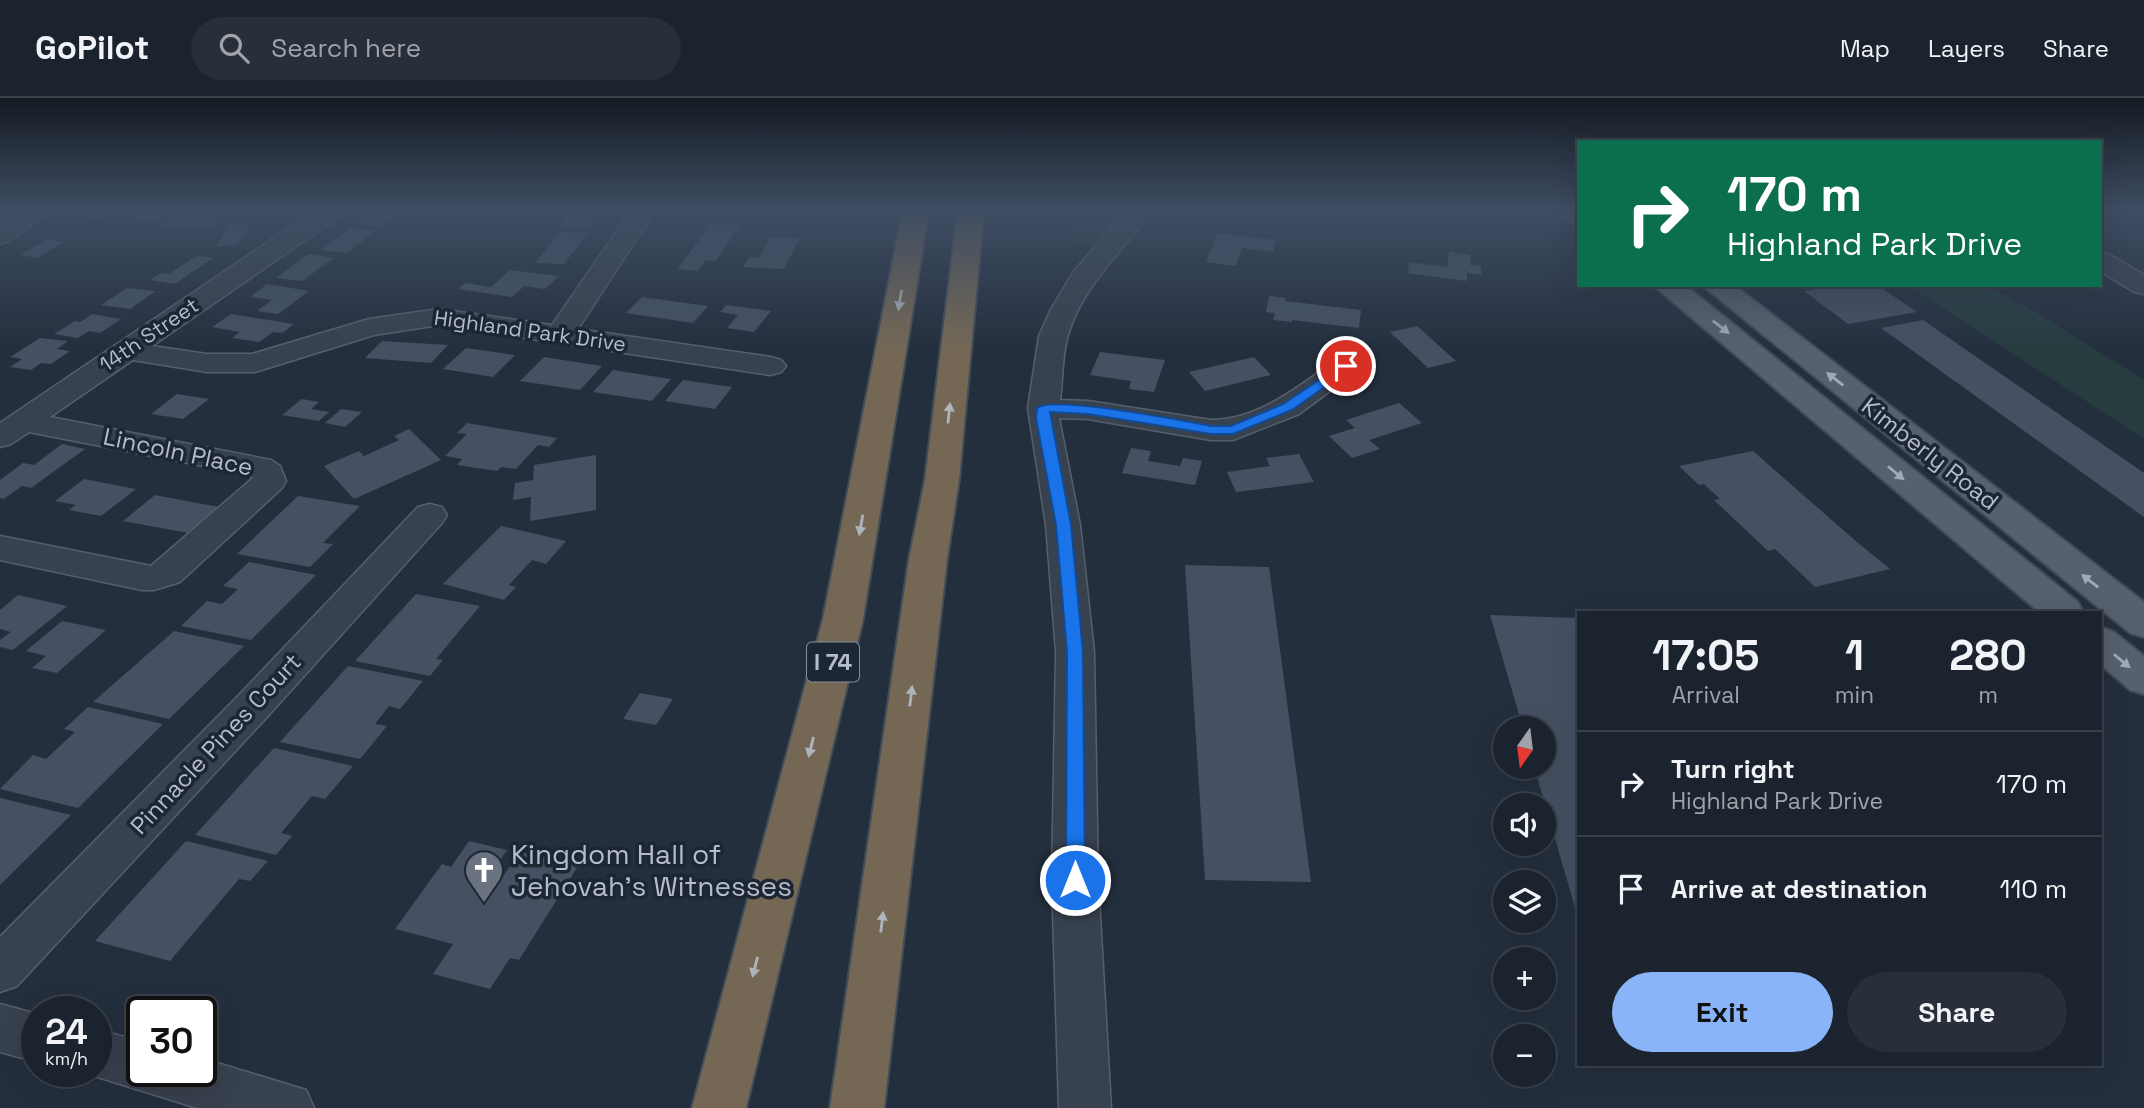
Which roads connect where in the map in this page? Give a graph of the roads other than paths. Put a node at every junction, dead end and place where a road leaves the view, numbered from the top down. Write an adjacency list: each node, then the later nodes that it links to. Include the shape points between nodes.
1 (259, 256): 11 (street, 14th Street)
2 (612, 256): 10 (street)
3 (908, 256): 28 (highway, I 74, one-way to 28, via 844,619)
4 (966, 256): 23 (highway, one-way to 4, via 942,481)
5 (1101, 256): 14 (street, via 1083,277 1053,336)
6 (2102, 261): 7 (street)
7 (2144, 286)
8 (1669, 287): 18 (main road, Kimberly Road, one-way to 18)
9 (1719, 287): 19 (main road, Kimberly Road, one-way to 9)
10 (560, 334): 11 (street, Highland Park Drive, via 417,317 246,365 214,366); 12 (street, Highland Park Drive)
11 (127, 350): 15 (street, 14th Street)
12 (771, 366)
13 (1346, 366): 14 (street, via 1287,407 1233,430)
14 (1044, 408): 31 (street, via 1063,525 1075,652 1075,880)
15 (12, 429): 17 (street, Lincoln Place, via 258,467 268,473 270,481 167,573 154,578)
16 (430, 515): 22 (street, Pinnacle Pines Court)
17 (0, 548)
18 (2063, 611)
19 (2144, 623)
20 (2102, 644): 21 (main road, one-way to 21)
21 (2144, 679)
22 (0, 970)
23 (873, 990): 29 (highway); 30 (highway)
24 (0, 1027): 25 (street)
25 (21, 1033)
26 (213, 1087): 27 (street)
27 (288, 1108)
28 (719, 1108)
29 (851, 1108)
30 (857, 1108)
31 (1086, 1108)

